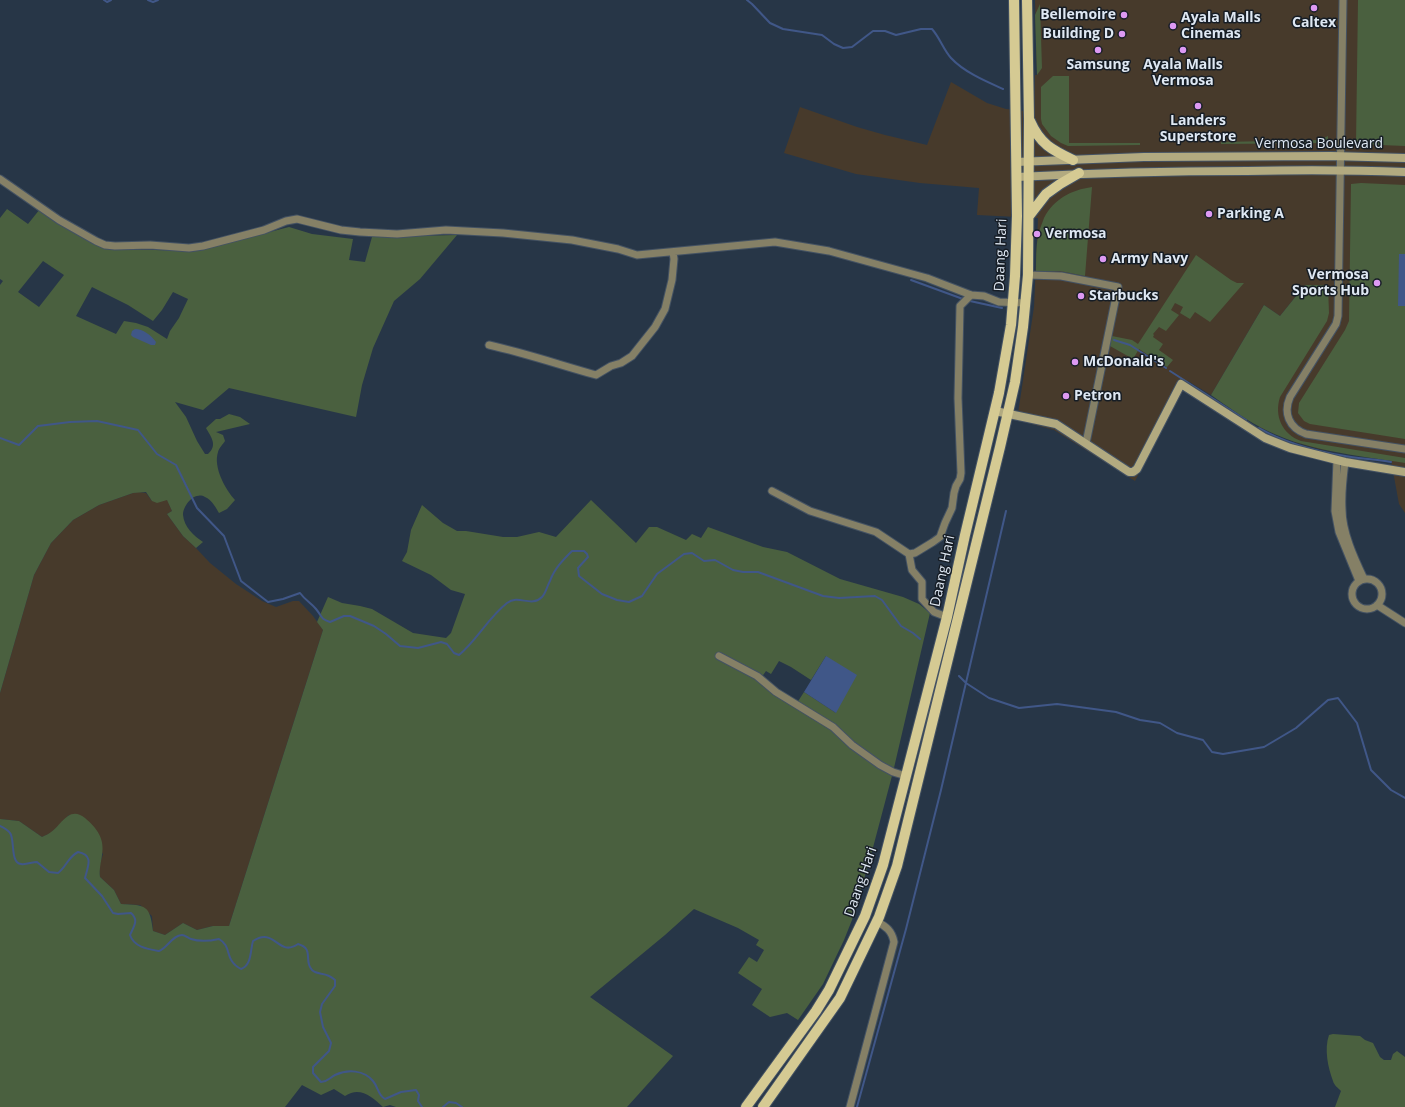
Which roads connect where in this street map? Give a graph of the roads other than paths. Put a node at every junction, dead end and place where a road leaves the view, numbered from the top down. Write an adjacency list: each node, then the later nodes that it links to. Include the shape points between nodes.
1 (1014, 0): 8 (main road, Daang Hari)
2 (1027, 0): 4 (main road, Daang Hari)
3 (1343, 0): 5 (street)
4 (1029, 120): 7 (main road, via 1046,145); 9 (main road, Daang Hari)
5 (1340, 156): 6 (main road, Vermosa Boulevard); 7 (main road, Vermosa Boulevard); 10 (street)
6 (1405, 158)
7 (1073, 160): 9 (main road, Vermosa Boulevard)
8 (1016, 162): 9 (main road, Vermosa Boulevard); 14 (main road, Daang Hari)
9 (1029, 162): 13 (main road, Daang Hari)
10 (1340, 170): 11 (main road, Vermosa Boulevard); 12 (main road, Vermosa Boulevard); 26 (street, via 1338,316 1336,324 1290,397 1286,407 1288,417 1297,430 1306,434)
11 (1405, 172)
12 (1079, 173): 13 (main road, Vermosa Boulevard); 16 (main road, via 1046,194)
13 (1029, 176): 14 (main road, Vermosa Boulevard); 16 (main road, Daang Hari)
14 (1017, 177): 20 (main road, Daang Hari)
15 (0, 179): 17 (street, via 59,220 105,245 189,248 264,230 297,219 360,232 397,234 446,230 503,233 579,242 636,255)
16 (1029, 216): 18 (main road, Daang Hari)
17 (673, 252): 19 (street, via 774,242 829,251 927,278); 22 (street, via 673,276 665,308 655,327 632,356 621,363 596,375)
18 (1028, 275): 21 (main road, Daang Hari); 25 (street, via 1061,276 1118,287)
19 (971, 295): 20 (street); 30 (street, via 960,306 960,479 940,537)
20 (1013, 303): 21 (street); 23 (main road, Daang Hari, via 1007,353)
21 (1026, 303): 24 (main road, Daang Hari)
22 (489, 345)
23 (995, 411): 24 (main road); 33 (main road, Daang Hari)
24 (1008, 414): 25 (main road, via 1056,424); 37 (main road, Daang Hari, via 897,866)
25 (1086, 443): 27 (main road, via 1129,472 1135,471 1181,384 1265,438 1290,448)
26 (1405, 449)
27 (1341, 461): 28 (main road); 31 (street, via 1343,519)
28 (1405, 472)
29 (772, 491): 30 (street, via 810,511 876,532)
30 (909, 554): 33 (street, via 912,570 922,582 922,599 934,612)
31 (1361, 580): 32 (street, via 1374,580 1381,587 1382,596); 32 (street, via 1355,585 1352,594 1355,603 1368,609)
32 (1377, 605): 34 (street)
33 (947, 617): 36 (main road, Daang Hari)
34 (1405, 623)
35 (719, 656): 36 (street, via 757,676 776,692 833,727 852,745 880,764)
36 (906, 776): 38 (main road, Daang Hari, via 883,865 854,940 816,1011)
37 (877, 922): 39 (main road, Daang Hari, via 840,998); 40 (street, via 889,930 894,942)
38 (746, 1107)
39 (762, 1107)
40 (850, 1107)

